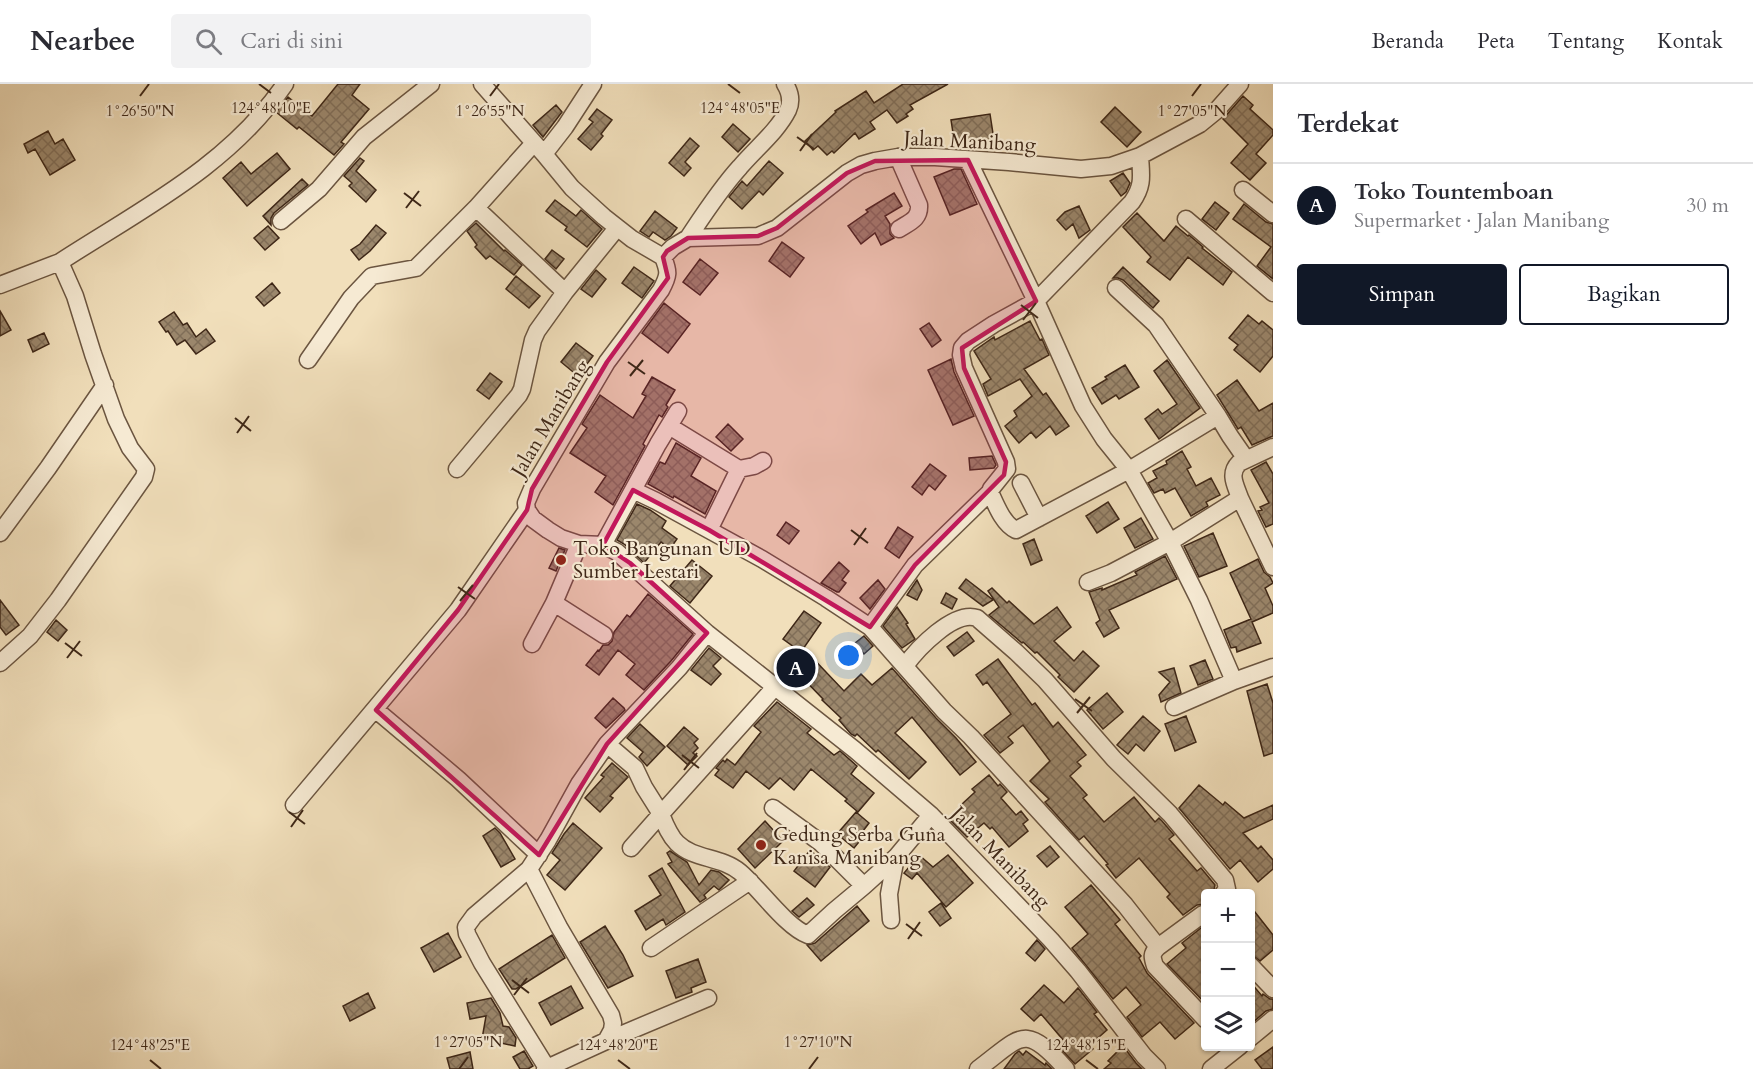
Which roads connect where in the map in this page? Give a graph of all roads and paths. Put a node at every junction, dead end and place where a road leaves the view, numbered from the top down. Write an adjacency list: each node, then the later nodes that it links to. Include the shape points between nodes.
1 (285, 84): 20 (street, via 249,129 198,173)
2 (431, 84): 15 (street, via 364,137 319,189)
3 (593, 84): 7 (street, via 566,127)
4 (785, 84): 18 (street, via 791,102 788,111 720,191)
5 (1240, 84): 8 (street, Jalan Manibang, via 1200,124)
6 (489, 87): 7 (street)
7 (539, 149): 12 (street); 16 (street, via 572,188)
8 (1140, 156): 10 (street, Jalan Manibang, via 1111,166 1081,169); 25 (street, via 1140,191)
9 (898, 157): 10 (street, Jalan Manibang); 17 (street, via 919,205 917,218); 18 (street, Jalan Manibang, via 861,165 777,228 758,236)
10 (968, 160): 25 (street)
11 (1243, 190): 13 (street)
12 (476, 208): 23 (street); 26 (street, via 416,268 372,276 354,294)
13 (1273, 214)
14 (1186, 219): 24 (street)
15 (281, 221)
16 (617, 228): 19 (street); 23 (street)
17 (899, 229)
18 (688, 238): 19 (street)
19 (663, 257): 41 (street, Jalan Manibang, via 668,278 608,362 532,489 526,503)
20 (60, 262): 21 (street); 27 (street)
21 (0, 285)
22 (1116, 288): 29 (street, via 1156,325)
23 (565, 292): 34 (street, via 535,336 521,392)
24 (1273, 293)
25 (1036, 301): 36 (street, via 1083,406); 39 (street, via 994,324 962,348 964,368 1006,462 1007,469)
26 (308, 360)
27 (105, 385): 44 (street); 55 (street, via 130,448 146,469 144,477 58,600 30,636)
28 (678, 411): 30 (street)
29 (1218, 416): 32 (street); 36 (street)
30 (669, 426): 35 (street); 38 (street)
31 (1273, 447): 32 (street)
32 (1246, 459): 40 (street, via 1233,472)
33 (763, 461): 35 (street)
34 (457, 469)
35 (739, 469): 43 (street)
36 (1129, 470): 42 (street); 45 (street)
37 (1021, 483): 42 (street)
38 (633, 490): 43 (street); 47 (street)
39 (990, 492): 42 (street, via 1012,529); 51 (street, via 915,565)
40 (1240, 498): 45 (street); 48 (street)
41 (528, 510): 46 (street, via 548,530); 61 (street, Jalan Manibang, via 458,610)
42 (1039, 518)
43 (709, 530): 51 (street)
44 (0, 533)
45 (1170, 542): 49 (street); 58 (street)
46 (579, 544): 47 (street); 50 (street)
47 (603, 545): 52 (street, Jalan Manibang, via 630,563)
48 (1273, 567)
49 (1088, 582)
50 (554, 603): 53 (street); 54 (street)
51 (870, 627): 56 (street)
52 (707, 633): 59 (street, Jalan Manibang); 62 (street)
53 (604, 634)
54 (532, 644)
55 (0, 663)
56 (904, 666): 73 (street, via 952,623 970,615 977,618 1045,680 1114,759 1170,814 1225,880); 76 (street, via 1125,905)
57 (1273, 667): 58 (street)
58 (1234, 681): 60 (street)
59 (775, 687): 65 (street); 66 (street, Jalan Manibang)
60 (1173, 707)
61 (376, 710): 63 (street, Jalan Manibang); 68 (street)
62 (607, 744): 65 (street, via 635,768); 68 (street)
63 (294, 805)
64 (773, 808): 72 (street, via 820,843)
65 (660, 814): 67 (street); 71 (street, via 670,834 684,849 730,864)
66 (931, 815): 69 (street); 89 (street, Jalan Manibang, via 1051,940)
67 (631, 848)
68 (539, 855): 70 (street)
69 (896, 857): 72 (street); 75 (street, via 889,894)
70 (529, 869): 84 (street, via 611,1016 612,1030); 86 (street, via 466,927 482,963)
71 (750, 880): 72 (street, via 794,927 808,935); 77 (street)
72 (864, 886)
73 (1227, 889)
74 (1201, 917): 76 (street)
75 (891, 920)
76 (1158, 947): 81 (street, via 1152,957 1155,966)
77 (651, 948)
78 (1255, 969): 79 (street)
79 (1273, 989)
80 (708, 998): 84 (street)
81 (1201, 1015)
82 (1273, 1019): 83 (street)
83 (1255, 1035)
84 (606, 1041): 86 (street)
85 (1231, 1051): 90 (street)
86 (546, 1069)
87 (978, 1069): 88 (street, via 1014,1041 1031,1038)
88 (1066, 1069)
89 (1156, 1069)
90 (1211, 1069)

